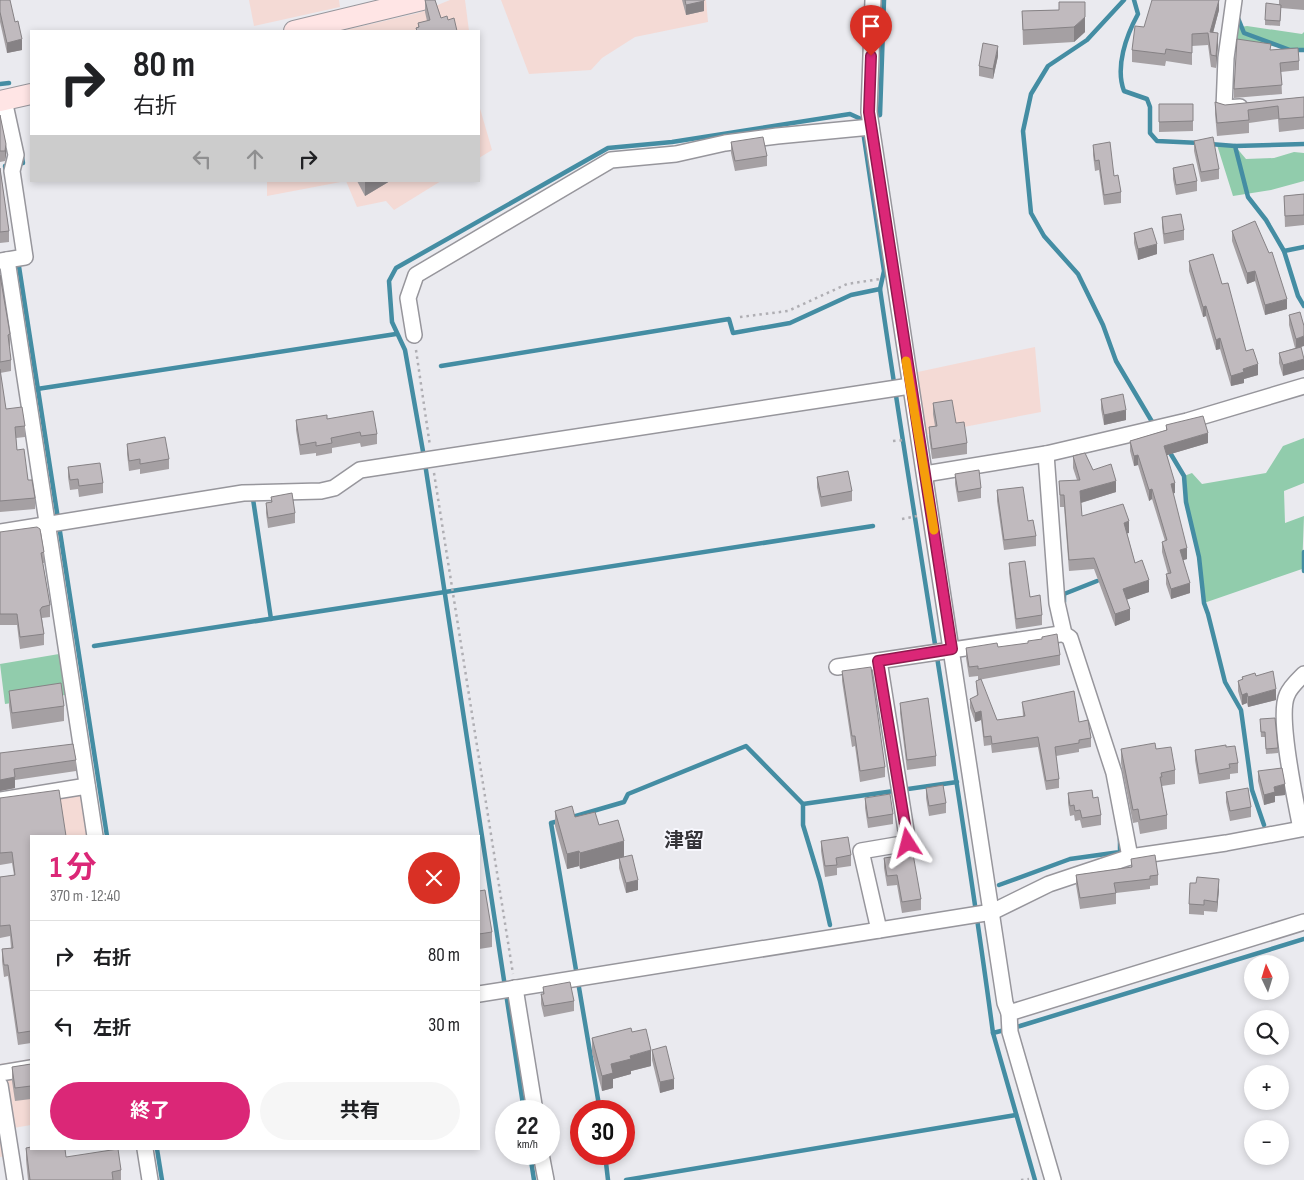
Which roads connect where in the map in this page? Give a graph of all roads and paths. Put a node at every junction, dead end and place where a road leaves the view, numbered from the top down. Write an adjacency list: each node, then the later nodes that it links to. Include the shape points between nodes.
1 (422, 0): 5 (street)
2 (873, 0): 9 (street)
3 (1217, 0): 4 (street)
4 (1233, 2): 8 (street, via 1224,108)
5 (298, 30)
6 (30, 94): 7 (street)
7 (2, 101): 10 (street, via 16,155 12,171)
8 (1251, 106)
9 (867, 123): 13 (street, via 725,143 676,154 611,160 416,275 408,298); 14 (street)
10 (11, 259): 18 (street)
11 (880, 279): 12 (path, via 847,284 788,311)
12 (740, 316)
13 (413, 330)
14 (910, 386): 17 (street); 18 (street, via 360,470 334,488 321,491 243,493)
15 (1304, 386): 16 (street, via 1157,428)
16 (1046, 454): 17 (street); 21 (street, via 1056,604)
17 (925, 474): 22 (street)
18 (55, 523): 19 (street); 26 (street)
19 (0, 532)
20 (453, 586): 33 (path, via 492,830)
21 (1067, 636): 22 (street); 29 (street, via 1114,773)
22 (948, 650): 23 (street); 30 (street)
23 (878, 661): 24 (street); 32 (street, via 908,843 861,851)
24 (837, 667)
25 (1304, 674): 29 (street, via 1286,695 1285,713 1286,740 1301,829 1226,844)
26 (87, 786): 27 (street); 28 (street)
27 (0, 800)
28 (95, 835)
29 (1130, 857): 30 (street, via 1049,884)
30 (984, 913): 32 (street); 35 (street)
31 (1304, 922): 35 (street)
32 (879, 930): 33 (street)
33 (508, 989): 34 (street); 39 (street)
34 (480, 994)
35 (1009, 1023): 47 (street)
36 (30, 1068): 37 (street)
37 (0, 1073)
38 (0, 1085): 43 (street)
39 (533, 1100)
40 (145, 1150): 44 (street)
41 (544, 1165): 45 (street)
42 (1029, 1178): 46 (path)
43 (15, 1180)
44 (150, 1180)
45 (546, 1180)
46 (1020, 1180)
47 (1053, 1180)

